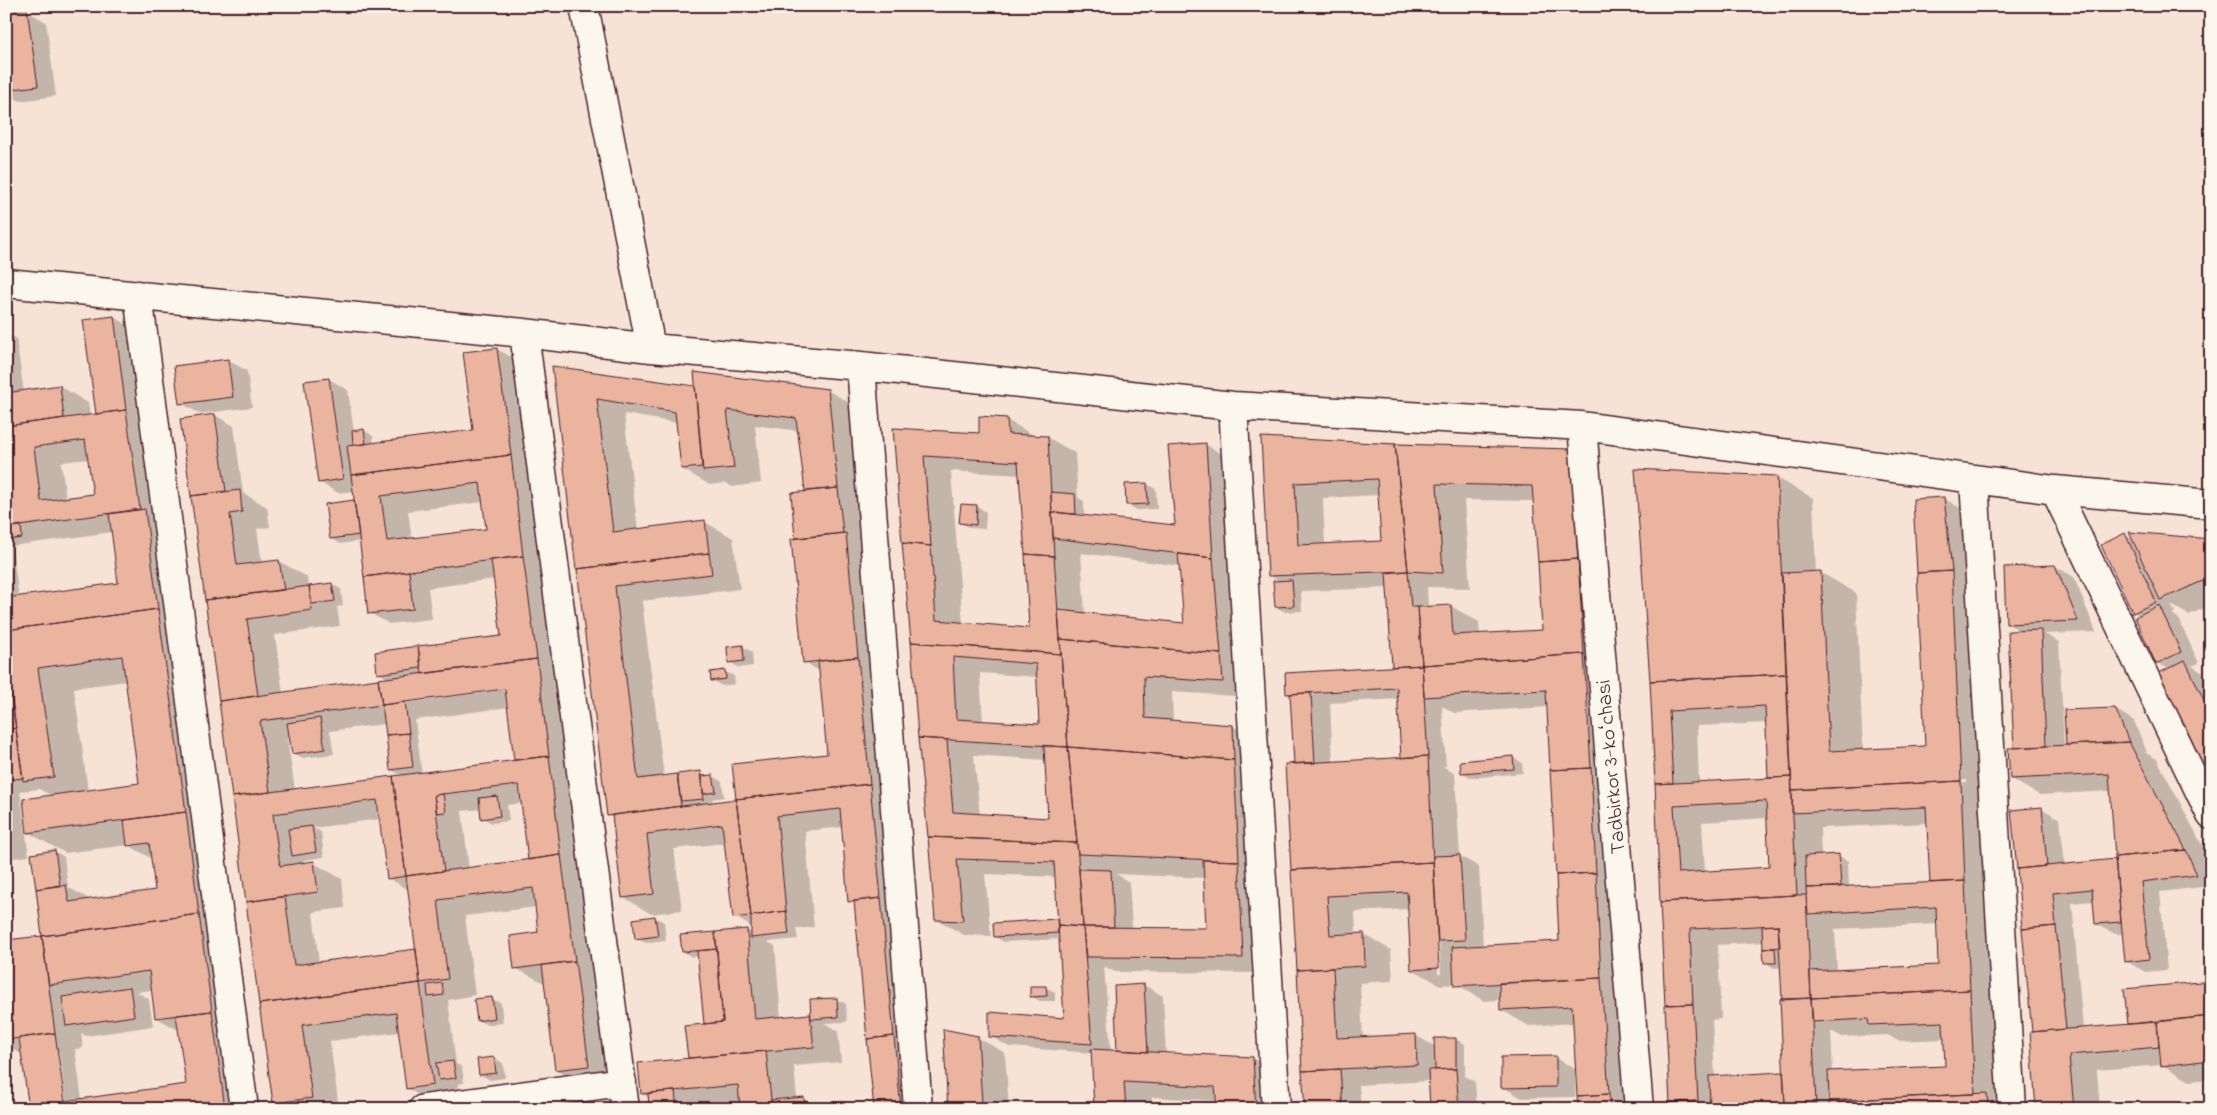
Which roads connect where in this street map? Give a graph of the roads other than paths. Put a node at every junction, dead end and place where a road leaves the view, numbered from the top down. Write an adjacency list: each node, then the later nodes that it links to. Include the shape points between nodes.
1 (584, 6): 5 (street)
2 (6, 283): 3 (street)
3 (138, 295): 4 (street); 14 (street)
4 (524, 333): 5 (street); 13 (street)
5 (651, 348): 6 (street)
6 (861, 366): 7 (street); 17 (street)
7 (1233, 406): 8 (street); 18 (street)
8 (1582, 426): 9 (street); 19 (street, Tadbirkor 3-koʻchasi)
9 (1974, 480): 10 (street); 20 (street)
10 (2055, 490): 11 (street); 12 (street)
11 (2211, 504)
12 (2211, 814)
13 (622, 1082): 15 (street); 16 (street)
14 (244, 1109)
15 (423, 1109)
16 (625, 1109)
17 (918, 1109)
18 (1276, 1109)
19 (1639, 1109)
20 (2012, 1109)

